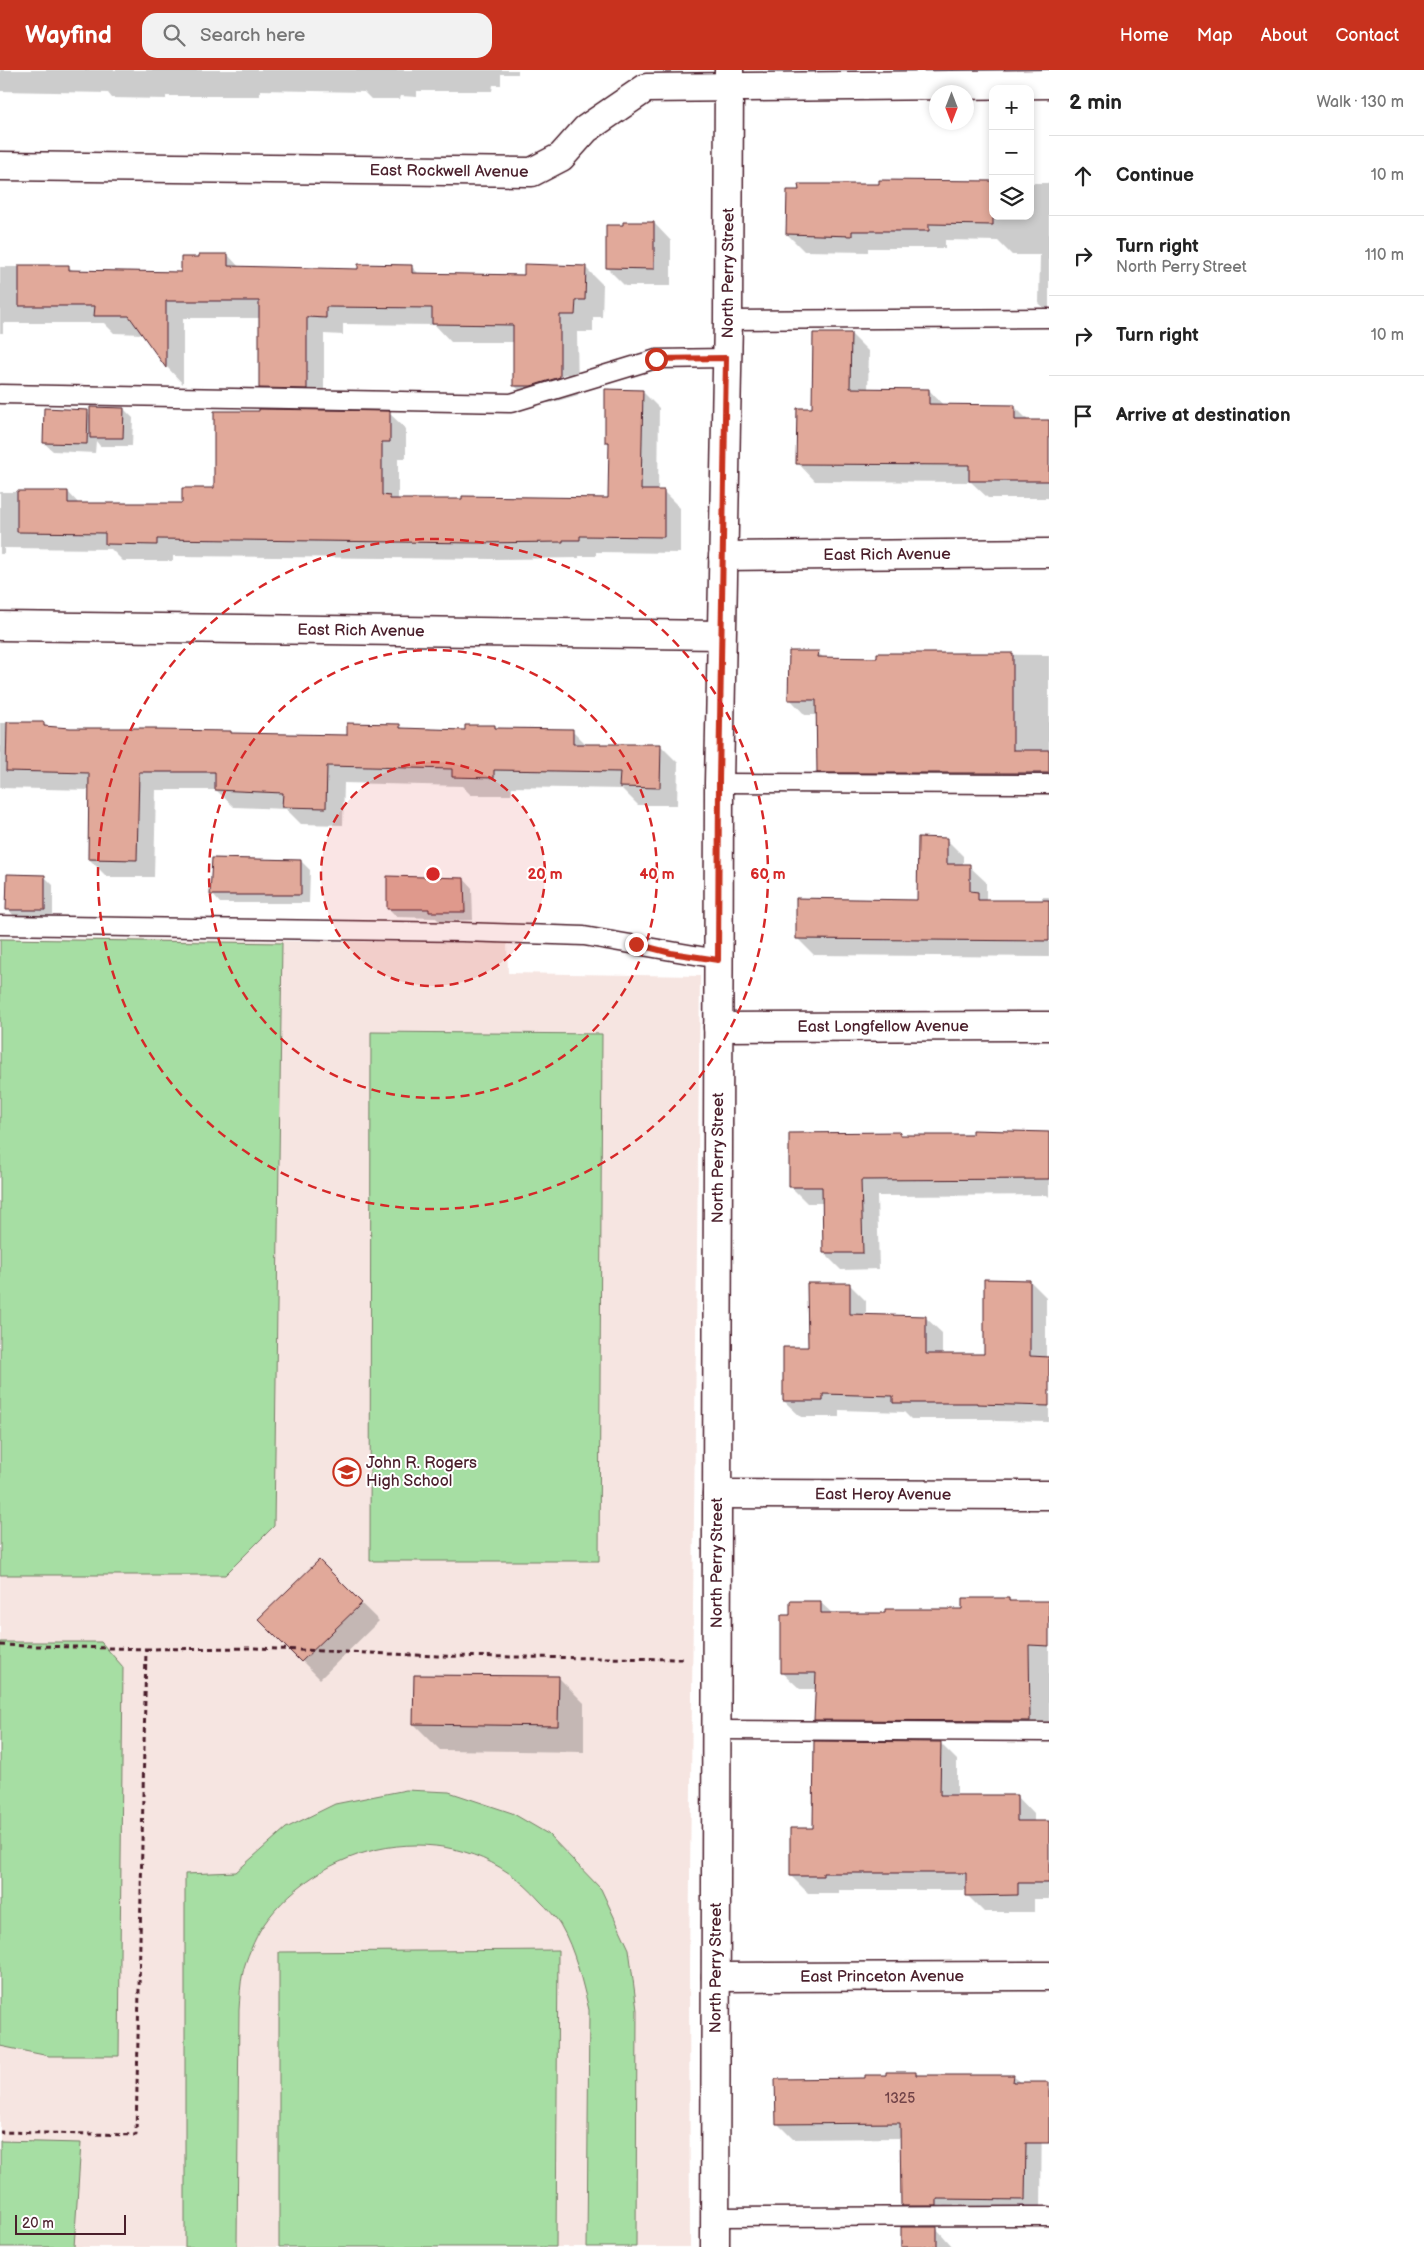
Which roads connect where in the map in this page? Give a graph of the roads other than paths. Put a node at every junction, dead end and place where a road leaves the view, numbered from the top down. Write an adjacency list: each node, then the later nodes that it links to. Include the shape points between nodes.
1 (729, 78): 2 (street, East Rockwell Avenue); 3 (street, East Rockwell Avenue, via 646,88 586,129 560,157 532,172); 5 (street, North Perry Street)
2 (1049, 84)
3 (0, 166)
4 (1049, 318): 5 (lane)
5 (728, 320): 6 (street, North Perry Street)
6 (726, 358): 7 (lane, via 656,359 511,403); 9 (street, North Perry Street)
7 (0, 394)
8 (1049, 553): 9 (street, East Rich Avenue)
9 (723, 556): 11 (street, North Perry Street)
10 (0, 626): 11 (street, East Rich Avenue)
11 (721, 635): 12 (street, North Perry Street)
12 (719, 783): 13 (lane); 15 (street, North Perry Street)
13 (1049, 784)
14 (0, 925): 15 (lane, via 575,935)
15 (718, 960): 17 (street, North Perry Street)
16 (1049, 1026): 17 (street, East Longfellow Avenue)
17 (718, 1027): 18 (street, North Perry Street)
18 (717, 1494): 19 (street, East Heroy Avenue); 20 (street, North Perry Street)
19 (1049, 1495)
20 (716, 1730): 21 (lane); 23 (street, North Perry Street)
21 (1049, 1732)
22 (1049, 1976): 23 (street, East Princeton Avenue)
23 (716, 1977): 25 (street, North Perry Street)
24 (1049, 2216): 25 (lane)
25 (715, 2217): 26 (street, North Perry Street)
26 (715, 2247)

